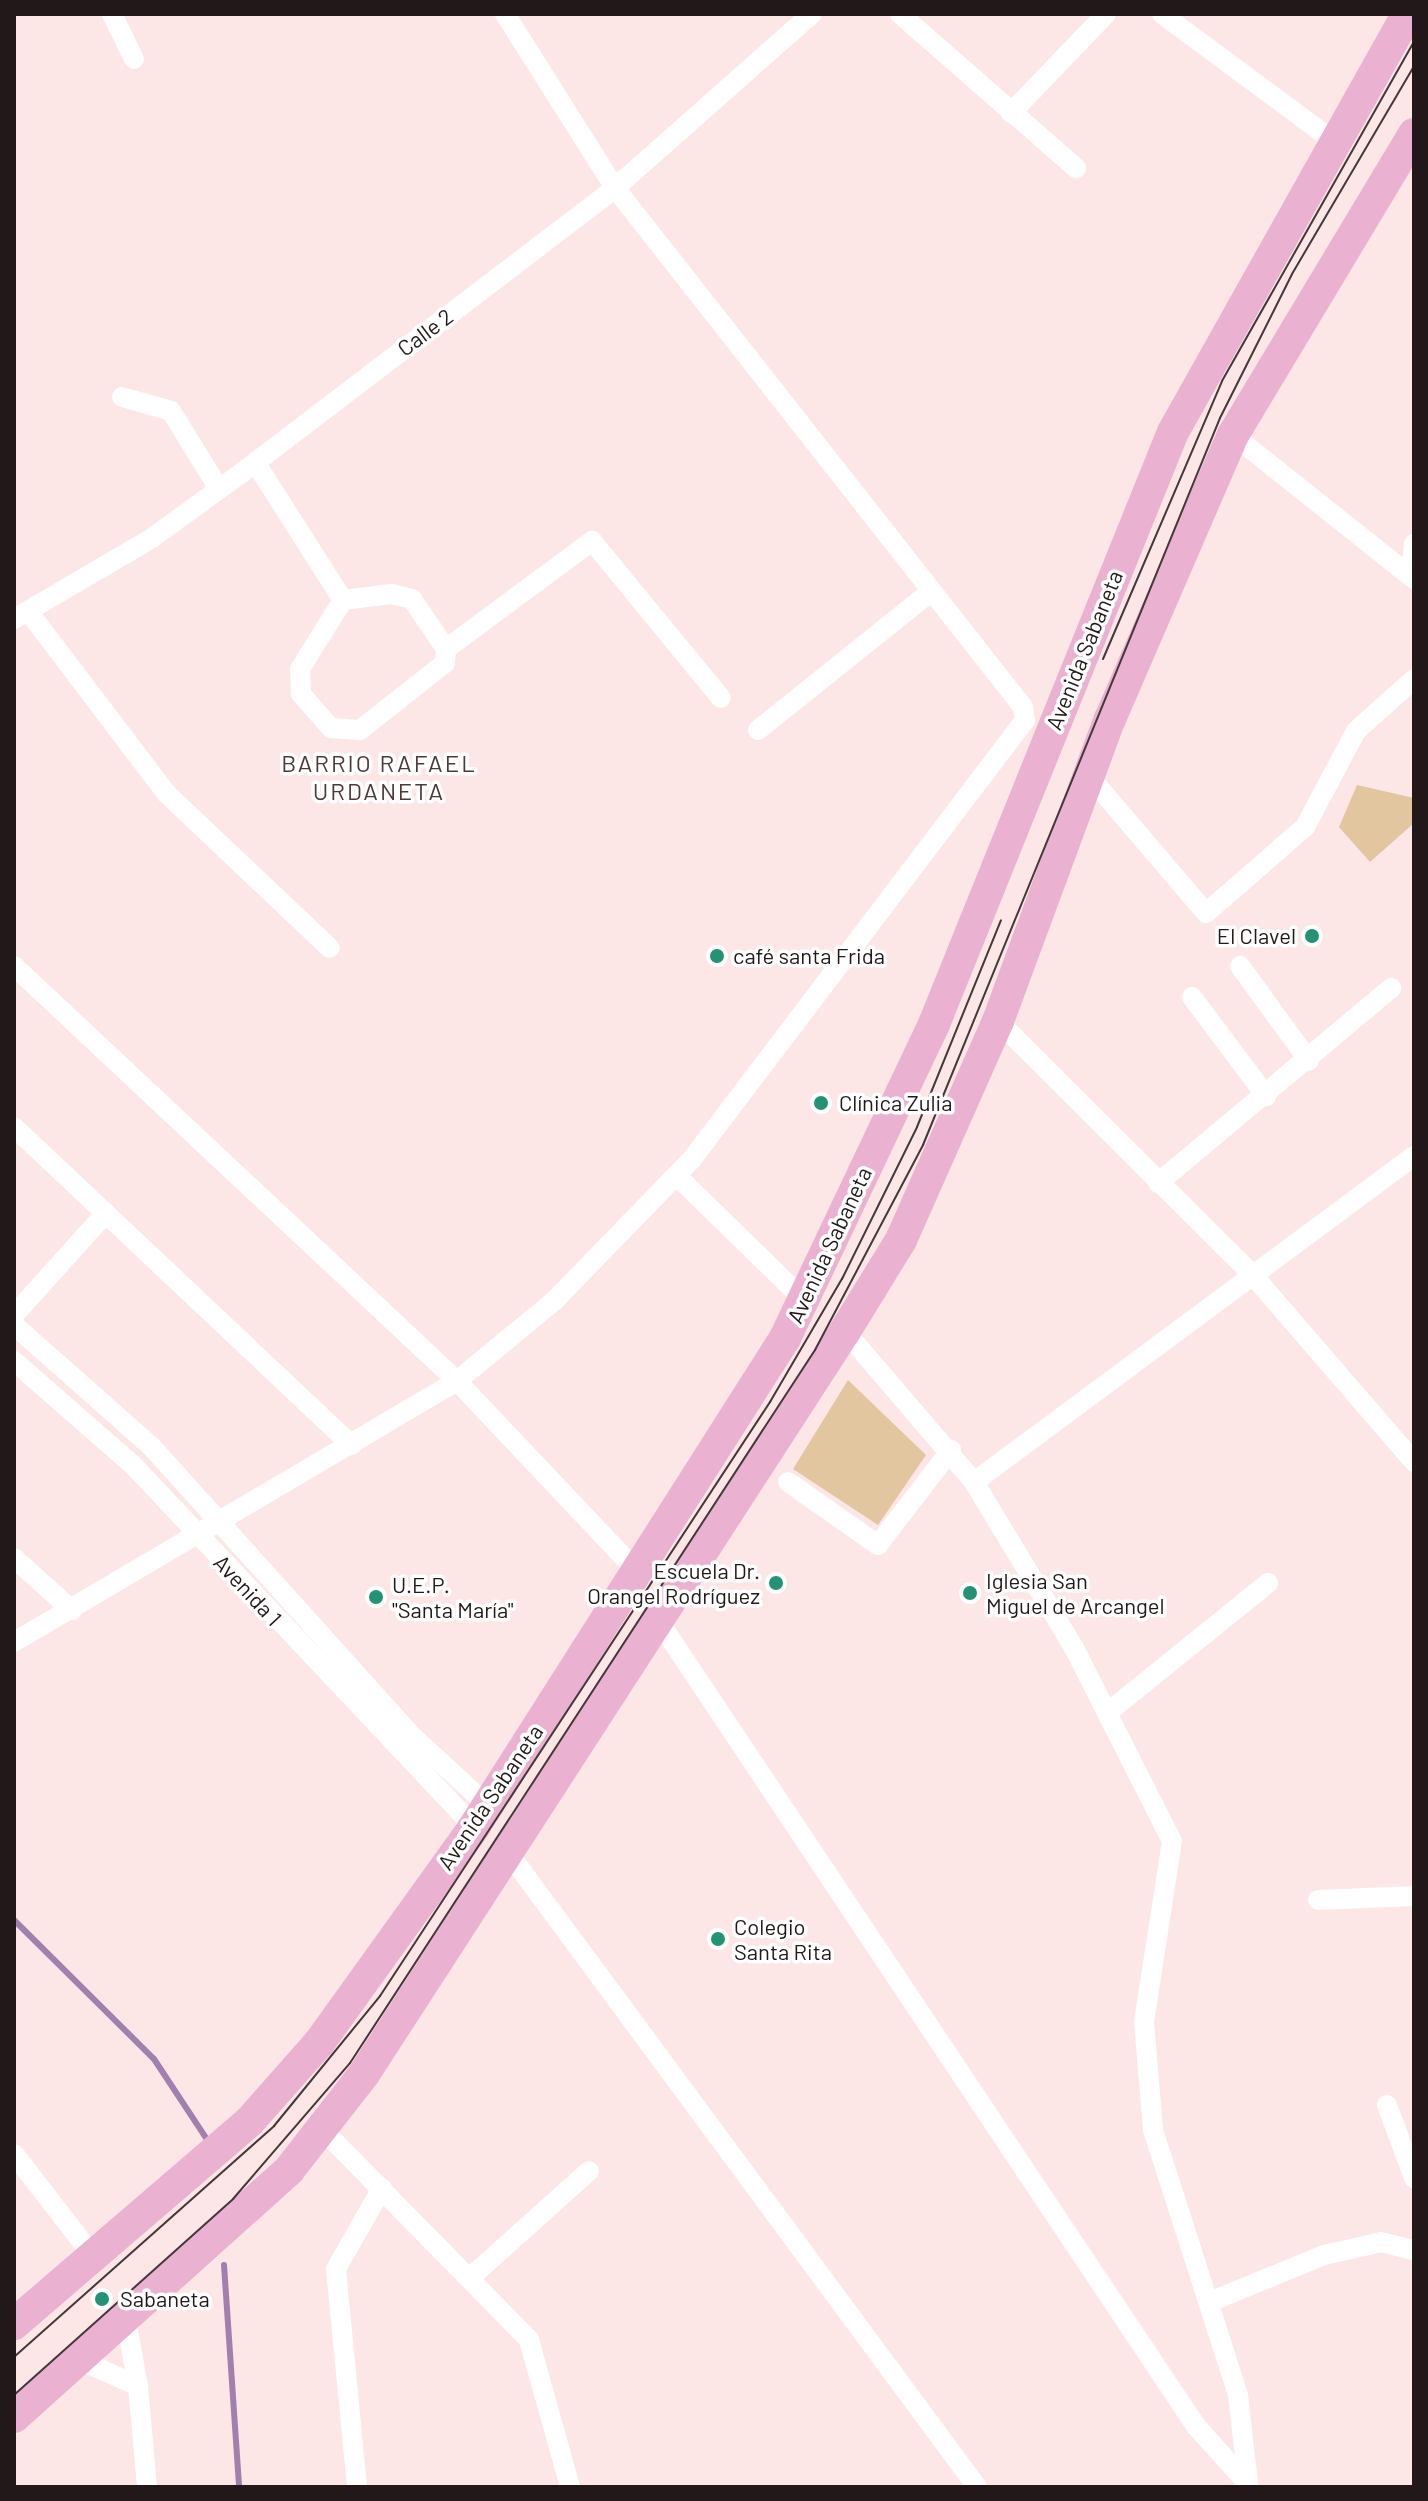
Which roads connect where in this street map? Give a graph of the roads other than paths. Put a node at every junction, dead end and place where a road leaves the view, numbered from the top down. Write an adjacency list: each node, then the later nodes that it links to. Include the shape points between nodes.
1 (112, 14): 8 (street)
2 (505, 14): 13 (street)
3 (812, 14): 13 (street, Calle 2)
4 (900, 14): 9 (street)
5 (1106, 14): 9 (street)
6 (1162, 14): 11 (street)
7 (1408, 14): 11 (main road, Avenida Sabaneta)
8 (134, 59)
9 (1011, 113): 12 (street)
10 (1414, 134): 15 (main road)
11 (1335, 142): 42 (main road, Avenida Sabaneta, via 1173,432 934,1024)
12 (1076, 168)
13 (615, 188): 16 (street, Calle 2); 20 (street)
14 (122, 397): 17 (street, via 171,411)
15 (1233, 435): 19 (street); 27 (main road)
16 (255, 462): 17 (street, Calle 2); 21 (street)
17 (219, 489): 22 (street, Calle 2)
18 (1414, 544): 19 (street)
19 (1412, 578)
20 (930, 592): 26 (street); 38 (street, via 1023,707 1022,726)
21 (343, 600): 23 (street, via 392,594 412,599); 23 (street, via 298,679 301,694 331,728 360,730 434,673)
22 (21, 615): 28 (street, via 167,794)
23 (446, 649): 25 (street, via 592,541)
24 (1414, 679): 27 (street, via 1356,731 1305,827 1206,913)
25 (721, 698)
26 (758, 730)
27 (1089, 776): 33 (main road)
28 (330, 948)
29 (14, 966): 48 (street)
30 (1240, 966): 34 (street)
31 (1391, 988): 34 (street)
32 (1192, 997): 35 (street)
33 (998, 1021): 39 (street); 45 (main road, via 901,1240)
34 (1309, 1061): 35 (street)
35 (1266, 1096): 39 (street)
36 (14, 1127): 40 (street)
37 (1414, 1156): 41 (street)
38 (677, 1176): 42 (street); 48 (street, via 554,1301)
39 (1158, 1183): 41 (street)
40 (106, 1213): 43 (street); 50 (street)
41 (1251, 1273): 52 (street); 54 (street)
42 (803, 1299): 58 (main road, Avenida Sabaneta)
43 (14, 1315)
44 (14, 1325): 47 (street)
45 (845, 1331): 51 (street); 61 (main road)
46 (14, 1361): 49 (street, Avenida 1)
47 (68, 1373): 49 (street); 55 (street, via 151,1446)
48 (457, 1381): 50 (street); 58 (street)
49 (52, 1393): 56 (street, Avenida 1, via 133,1465)
50 (352, 1445): 55 (street)
51 (951, 1450): 53 (street, via 878,1545); 54 (street)
52 (1414, 1461)
53 (788, 1482)
54 (974, 1482): 63 (street)
55 (219, 1525): 56 (street); 64 (street)
56 (199, 1538): 60 (street); 64 (street, Avenida 1)
57 (14, 1558): 60 (street)
58 (635, 1569): 64 (main road, Avenida Sabaneta)
59 (1268, 1583): 63 (street)
60 (72, 1610): 62 (street)
61 (660, 1623): 65 (main road); 83 (street, via 1196,2426)
62 (14, 1642)
63 (1107, 1713): 77 (street, via 1172,1841 1144,2022 1153,2130)
64 (481, 1816): 75 (main road, Avenida Sabaneta, via 319,2043 249,2122)
65 (510, 1855): 69 (main road); 87 (street)
66 (1414, 1896): 67 (street)
67 (1318, 1900)
68 (1387, 2105): 72 (street)
69 (322, 2129): 73 (street); 78 (main road, via 289,2170)
70 (14, 2154): 75 (street)
71 (589, 2171): 76 (street)
72 (1414, 2178)
73 (382, 2188): 76 (street); 85 (street, via 336,2269)
74 (1414, 2250): 77 (street, via 1381,2242 1324,2255)
75 (93, 2256): 79 (main road, Avenida Sabaneta)
76 (472, 2276): 86 (street, via 529,2340)
77 (1212, 2301): 83 (street, via 1238,2395)
78 (126, 2320): 80 (main road); 81 (street)
79 (14, 2324)
80 (80, 2360): 81 (street); 82 (main road)
81 (138, 2386): 84 (street)
82 (14, 2417)
83 (1249, 2485)
84 (147, 2487)
85 (357, 2487)
86 (570, 2487)
87 (977, 2487)

